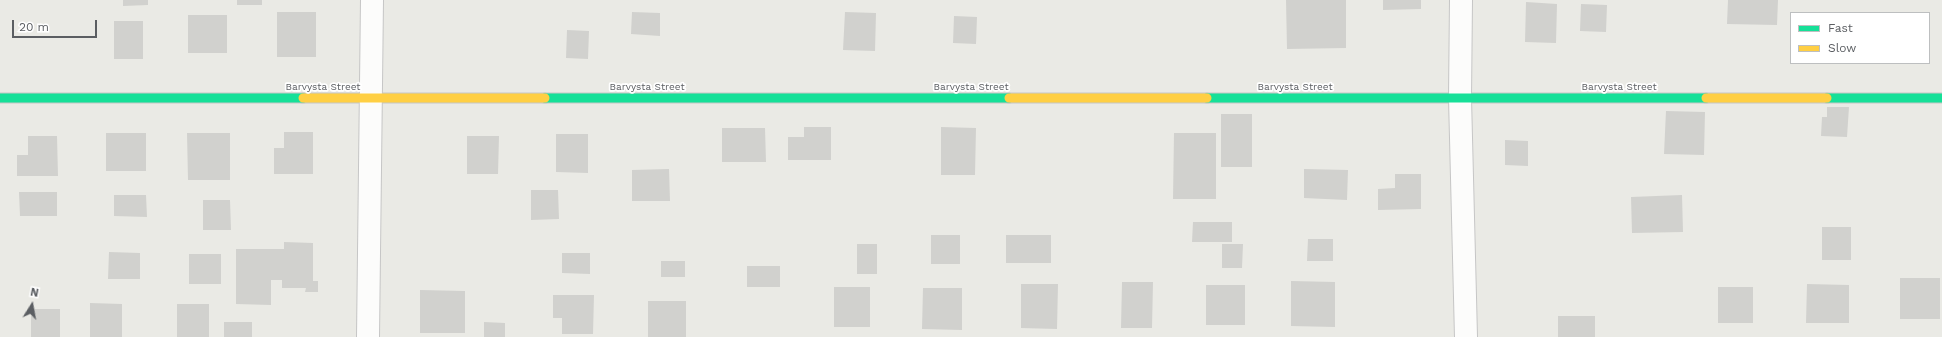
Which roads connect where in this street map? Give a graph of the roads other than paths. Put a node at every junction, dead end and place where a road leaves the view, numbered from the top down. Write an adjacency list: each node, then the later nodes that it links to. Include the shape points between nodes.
1 (372, 0): 4 (street)
2 (1461, 0): 5 (street)
3 (0, 98): 4 (street, Barvysta Street)
4 (371, 98): 5 (street, Barvysta Street); 7 (street)
5 (1460, 98): 6 (street, Barvysta Street); 8 (street)
6 (1942, 98)
7 (368, 337)
8 (1466, 337)

